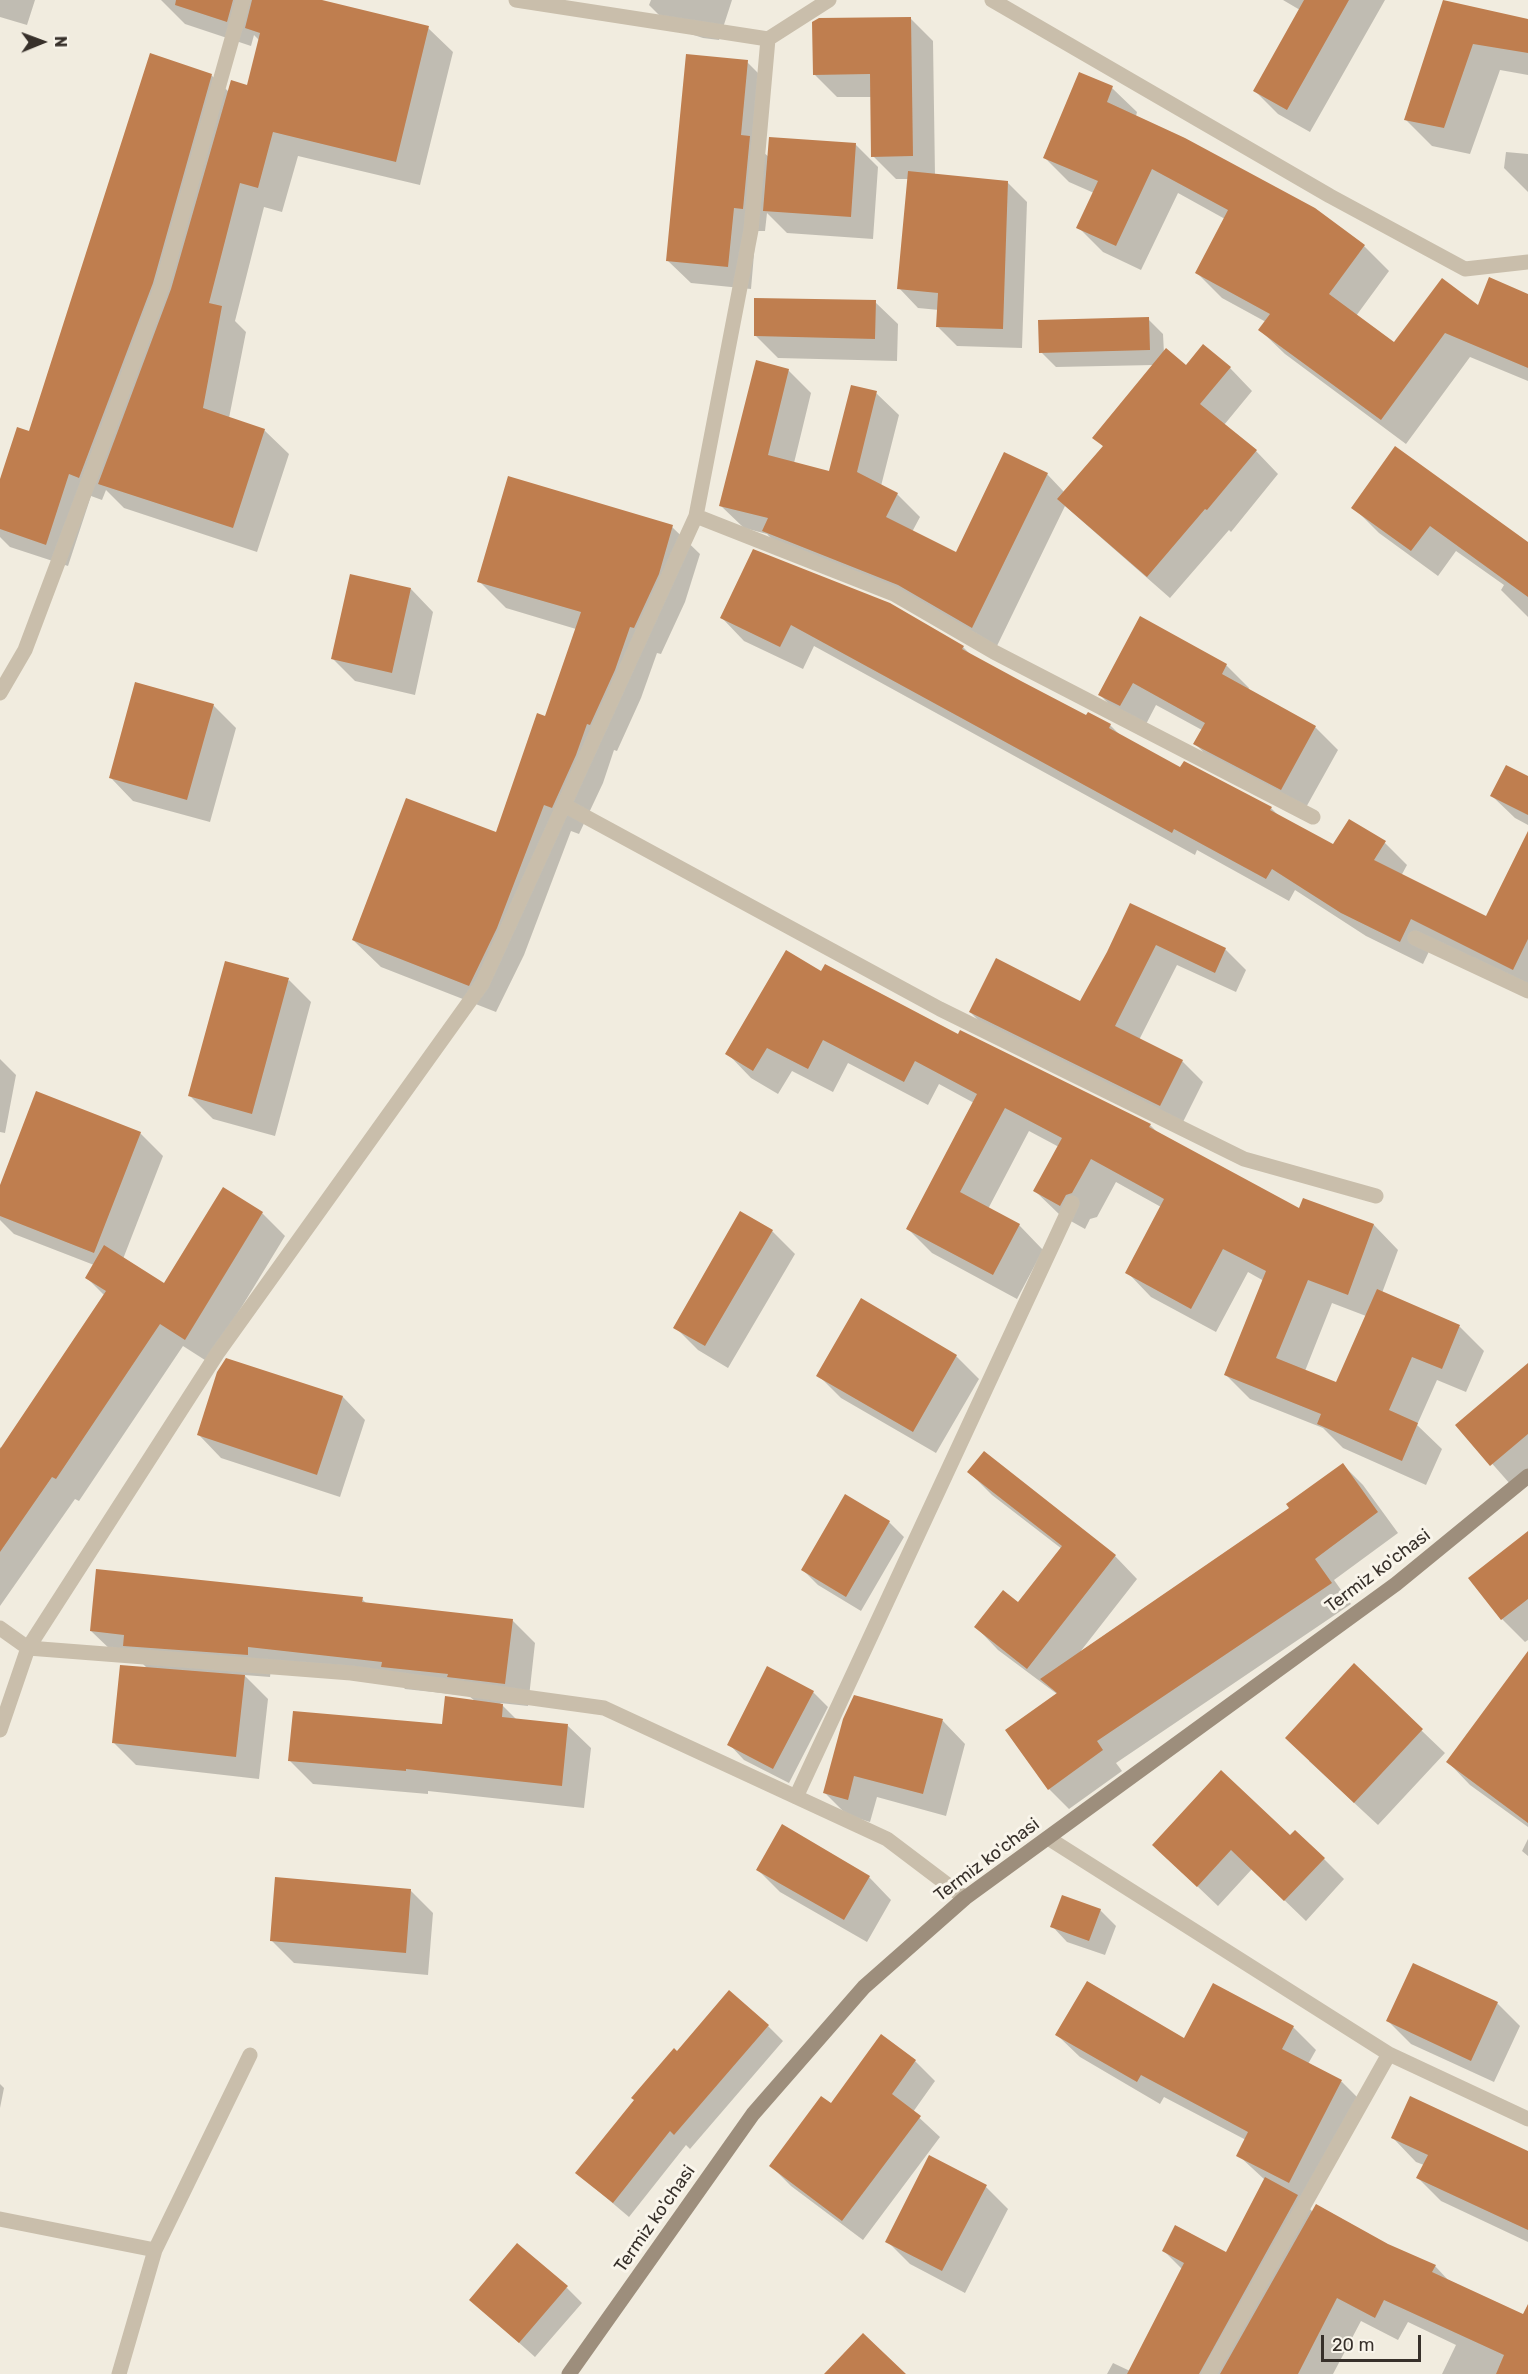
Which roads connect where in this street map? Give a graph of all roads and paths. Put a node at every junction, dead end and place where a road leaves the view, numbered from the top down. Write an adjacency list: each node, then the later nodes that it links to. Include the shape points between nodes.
1 (243, 0): 8 (street, via 162,286 25,650)
2 (516, 0): 5 (street)
3 (829, 0): 5 (street)
4 (992, 0): 6 (street, via 1330,196 1465,269)
5 (768, 39): 7 (street, via 750,230)
6 (1528, 262)
7 (696, 516): 9 (street); 10 (street, via 894,594 994,652)
8 (0, 693)
9 (564, 805): 13 (street, via 940,1009 1244,1159); 17 (street, via 482,984 217,1354)
10 (1313, 817)
11 (1415, 938): 12 (street)
12 (1528, 991)
13 (1376, 1196)
14 (1072, 1203): 19 (street)
15 (1528, 1476): 20 (main road, Termiz ko'chasi, via 1396,1584)
16 (0, 1628): 17 (street)
17 (28, 1648): 18 (street); 19 (street, via 351,1673 604,1708)
18 (0, 1730)
19 (796, 1797): 21 (street, via 887,1839)
20 (1048, 1838): 21 (main road, Termiz ko'chasi); 22 (street)
21 (965, 1898): 28 (main road, Termiz ko'chasi, via 864,1987 753,2115)
22 (1389, 2054): 24 (street); 29 (street)
23 (250, 2055): 26 (street)
24 (1528, 2119)
25 (0, 2219): 26 (street)
26 (155, 2250): 27 (street)
27 (119, 2374)
28 (569, 2374)
29 (1209, 2374)

